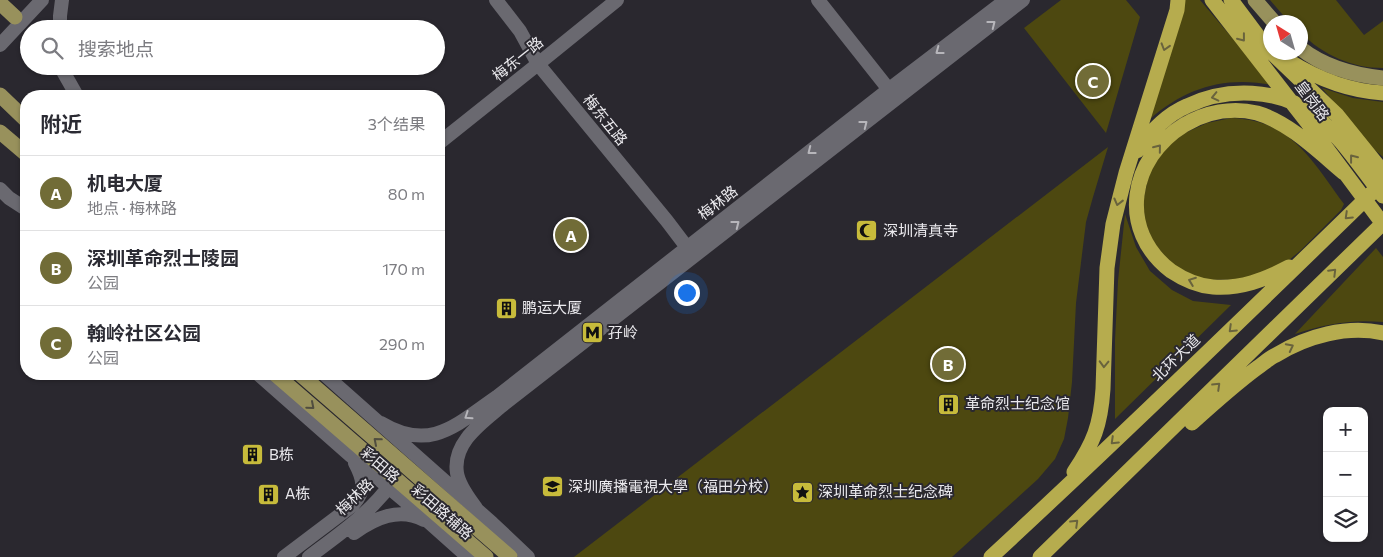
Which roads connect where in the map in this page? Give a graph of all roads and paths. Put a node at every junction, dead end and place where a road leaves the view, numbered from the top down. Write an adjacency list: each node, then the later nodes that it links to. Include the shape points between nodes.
1 (32, 0): 15 (main road)
2 (42, 0): 16 (main road)
3 (62, 0): 17 (main road)
4 (496, 0): 27 (main road, 梅东五路, via 520,31)
5 (617, 0): 27 (main road, 梅东一路)
6 (818, 0): 34 (main road)
7 (1023, 0): 12 (main road, 梅林路)
8 (1178, 0): 41 (highway, one-way to 41)
9 (1212, 0): 43 (highway, 皇岗路, one-way to 43)
10 (1231, 0): 22 (highway, 皇岗路)
11 (1255, 0): 14 (main road)
12 (1006, 3): 34 (main road, 梅林路)
13 (0, 4): 18 (main road)
14 (1268, 15)
15 (22, 20)
16 (24, 20)
17 (60, 20)
18 (20, 22)
19 (20, 23): 21 (main road)
20 (20, 24): 23 (main road)
21 (0, 32)
22 (1263, 41)
23 (0, 45)
24 (1308, 53): 30 (main road, via 1344,71)
25 (1280, 60): 42 (highway, 皇岗路, via 1330,108)
26 (1287, 60): 33 (highway, via 1347,88)
27 (538, 64): 38 (main road, 梅东一路); 49 (main road, 梅东五路)
28 (65, 75): 31 (main road)
29 (74, 75): 32 (main road)
30 (1383, 78)
31 (74, 90)
32 (77, 90)
33 (1383, 93)
34 (892, 94): 49 (main road, 梅林路)
35 (0, 95): 36 (main road)
36 (20, 114)
37 (0, 132): 39 (main road); 40 (main road)
38 (445, 138)
39 (20, 149)
40 (20, 153)
41 (1126, 172): 46 (highway, one-way to 41, via 1314,115 1282,98 1264,94 1220,95 1187,106 1147,137); 62 (highway, one-way to 62, via 1109,247 1099,418 1086,454)
42 (1383, 172)
43 (1344, 173): 48 (highway, 皇岗路); 50 (highway, one-way to 43, via 1267,279 1230,287 1211,287 1178,275 1153,254 1145,241 1136,204 1142,173 1162,142 1174,131 1192,120 1226,111 1258,114 1272,119)
44 (1383, 182): 50 (highway, 北环大道, one-way to 50)
45 (0, 189): 47 (main road)
46 (1383, 196)
47 (20, 205)
48 (1383, 223): 63 (highway, one-way to 48)
49 (691, 253): 56 (main road, 梅林路)
50 (1304, 260): 62 (highway, 北环大道, one-way to 62)
51 (1383, 333): 63 (highway, one-way to 51, via 1275,355 1298,343 1342,331)
52 (265, 380): 59 (main road, 彩田路辅路)
53 (282, 380): 67 (main road, 彩田路, one-way to 67)
54 (307, 380): 71 (main road, 彩田路, one-way to 54)
55 (331, 380): 57 (main road, 彩田路辅路)
56 (501, 400): 57 (main road, 梅林路, one-way to 57, via 435,435 405,434); 65 (main road, 梅林路, via 462,446 457,465 459,480)
57 (381, 423): 58 (main road, 彩田路辅路)
58 (409, 449): 60 (main road, 彩田路辅路); 61 (main road, 梅林路, via 400,471)
59 (350, 456): 61 (main road, 彩田路辅路); 68 (main road, 梅林路, via 361,475 359,498)
60 (436, 474): 64 (main road, via 421,475 412,483 408,496); 65 (main road, 彩田路辅路)
61 (388, 488): 64 (main road, 彩田路辅路); 69 (main road, 梅林路, via 360,518)
62 (1057, 496): 73 (highway, 北环大道)
63 (1102, 498): 74 (highway, one-way to 63)
64 (412, 507): 66 (main road, 彩田路辅路)
65 (476, 508): 72 (main road, 彩田路辅路)
66 (432, 524): 69 (main road, via 404,514 382,517); 70 (main road, 彩田路辅路)
67 (485, 556)
68 (284, 557)
69 (309, 557)
70 (468, 557)
71 (510, 557)
72 (528, 557)
73 (991, 557)
74 (1040, 557)

